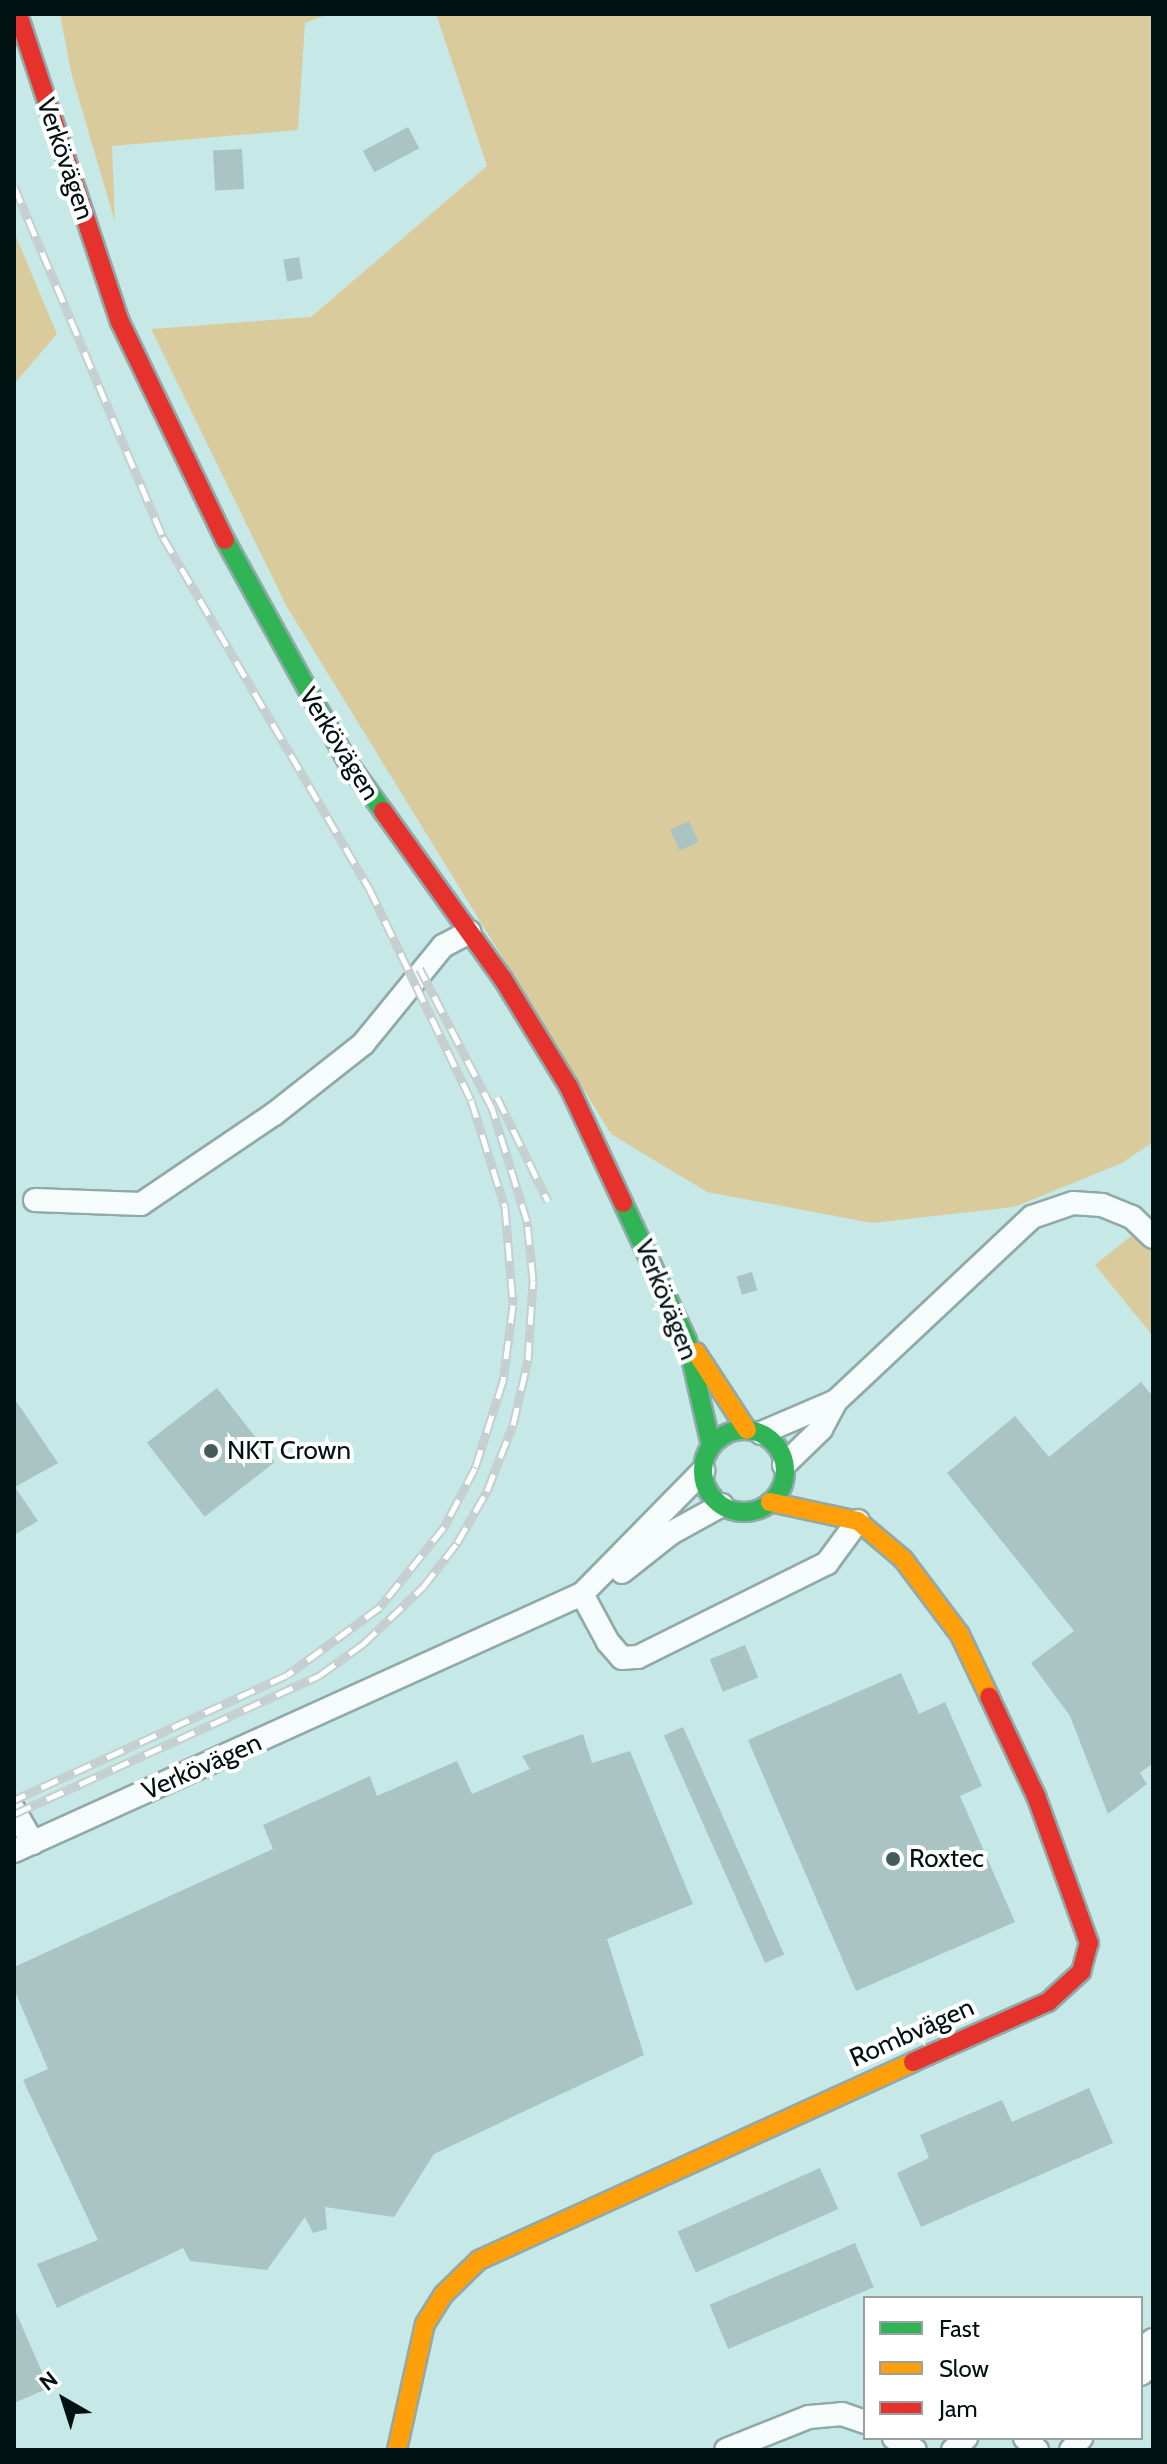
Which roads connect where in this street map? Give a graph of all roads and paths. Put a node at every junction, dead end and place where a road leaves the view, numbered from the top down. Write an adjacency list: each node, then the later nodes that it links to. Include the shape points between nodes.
1 (18, 14): 2 (main road, Verkövägen, via 120,322 191,478 348,763)
2 (469, 932): 3 (street, via 443,946 363,1044 274,1114 141,1204); 5 (main road, Verkövägen, via 569,1087)
3 (35, 1200)
4 (1153, 1237): 6 (street, via 1132,1217 1102,1205 1073,1203 1045,1210 1021,1226)
5 (687, 1340): 7 (main road); 8 (main road, Verkövägen)
6 (836, 1401): 7 (street); 9 (street, via 821,1429)
7 (754, 1432): 8 (main road, via 727,1433); 9 (main road, via 776,1446)
8 (711, 1446): 10 (main road, Verkövägen)
9 (784, 1465): 11 (main road, via 782,1485)
10 (703, 1471): 12 (main road, via 708,1490); 14 (street, Verkövägen)
11 (770, 1502): 12 (main road, via 746,1511); 13 (main road)
12 (722, 1505): 14 (street)
13 (858, 1521): 14 (street, via 827,1563 638,1657 622,1658); 19 (main road, Rombvägen, via 903,1559 960,1635 986,1685 1087,1927 1089,1943 1081,1972 1048,2002 627,2188 479,2260 443,2295 425,2324)
14 (582, 1594): 16 (street, Verkövägen)
15 (14, 1810): 16 (street)
16 (24, 1847)
17 (862, 2418): 20 (street, via 809,2417)
18 (898, 2440): 21 (street)
19 (397, 2450)
20 (726, 2450)
21 (915, 2450)

